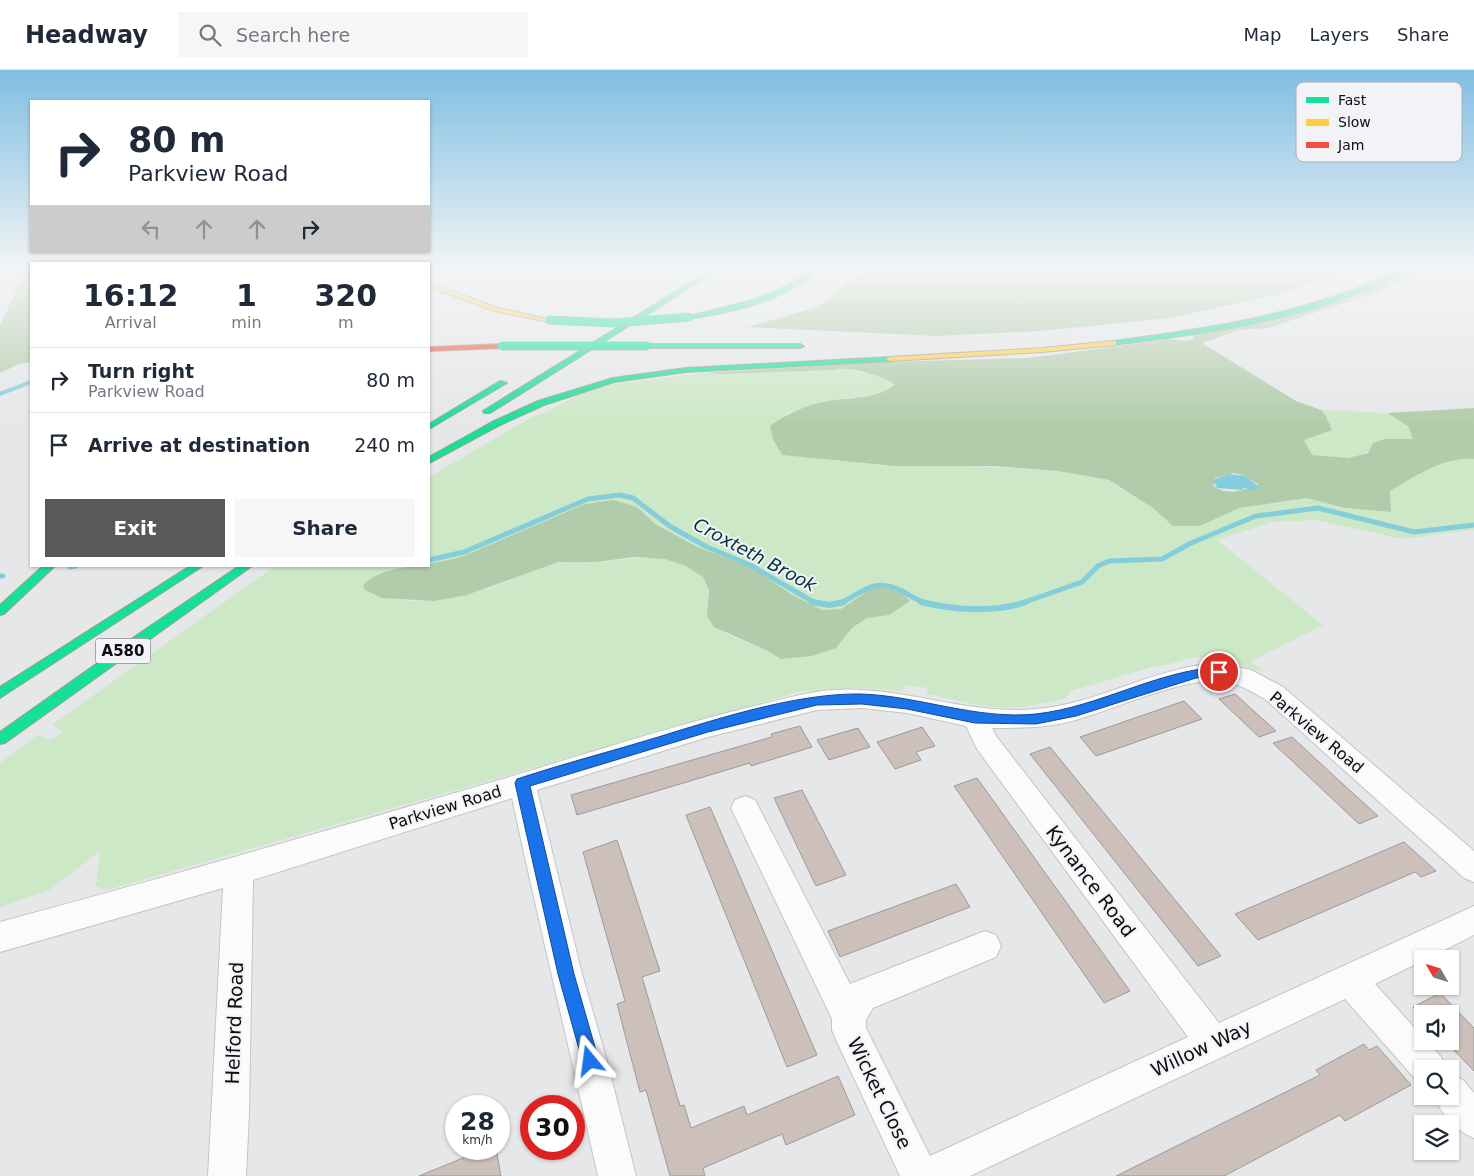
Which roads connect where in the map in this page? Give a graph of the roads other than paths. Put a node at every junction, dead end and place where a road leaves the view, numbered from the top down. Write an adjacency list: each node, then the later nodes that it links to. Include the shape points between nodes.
1 (584, 322): 3 (highway, bridge)
2 (606, 322): 10 (highway)
3 (631, 322)
4 (632, 322): 12 (highway)
5 (1185, 322): 7 (highway, via 1058,338)
6 (1250, 322): 16 (highway, via 1177,335 1045,348 693,370 613,380 518,412)
7 (917, 345)
8 (809, 346): 9 (highway, bridge)
9 (430, 349)
10 (549, 356)
11 (516, 375): 13 (highway)
12 (478, 417)
13 (430, 426)
14 (445, 438): 15 (highway)
15 (430, 447)
16 (430, 459)
17 (49, 567): 20 (highway)
18 (196, 567): 21 (highway, A580)
19 (246, 567): 23 (highway, A580)
20 (0, 611)
21 (0, 693)
22 (975, 718): 24 (street, Parkview Road, via 907,704 862,699 817,701 708,727); 26 (street, Parkview Road, via 1036,719 1076,712 1195,673 1244,676 1274,694 1318,730); 33 (street, Kynance Road, via 986,742)
23 (0, 739)
24 (522, 783): 27 (street, Parkview Road); 38 (street)
25 (745, 808): 32 (street)
26 (1474, 869)
27 (238, 870): 29 (street, Parkview Road); 37 (street, Helford Road)
28 (1474, 920): 31 (street, Willow Way)
29 (0, 937)
30 (986, 946): 32 (street, Wicket Close, via 861,996)
31 (1350, 980): 33 (street, Willow Way); 34 (street)
32 (849, 1018): 39 (street, Wicket Close, via 849,1030)
33 (1212, 1042): 40 (street, Willow Way)
34 (1420, 1060)
35 (1459, 1103): 36 (street)
36 (1474, 1120)
37 (228, 1176)
38 (617, 1176)
39 (920, 1176)
40 (929, 1176)

